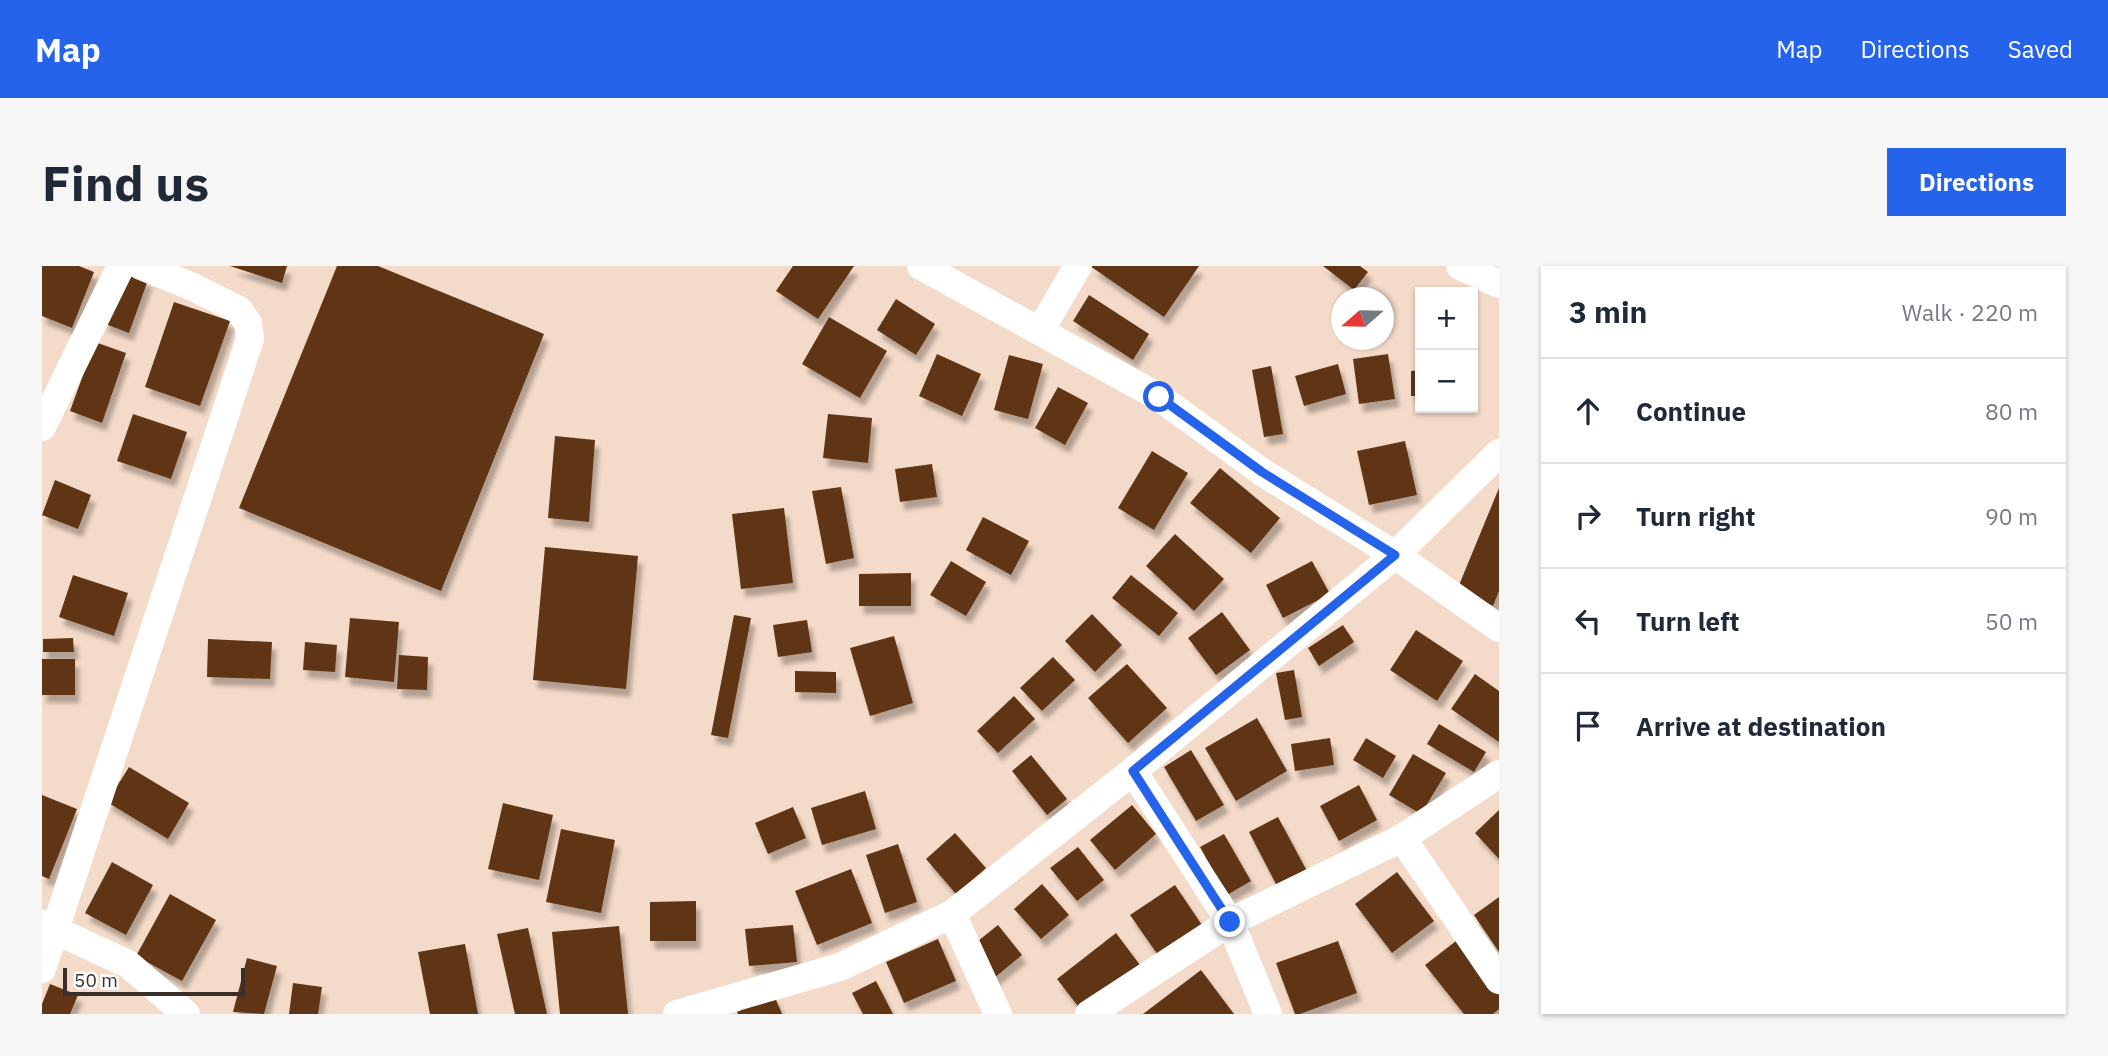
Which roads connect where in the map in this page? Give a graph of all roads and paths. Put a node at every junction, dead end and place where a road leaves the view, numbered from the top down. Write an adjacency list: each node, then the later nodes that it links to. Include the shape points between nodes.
1 (121, 266): 9 (street)
2 (141, 266): 6 (street)
3 (921, 266): 8 (street)
4 (1078, 266): 8 (street)
5 (1460, 266): 7 (street)
6 (198, 277): 18 (street, via 239,310 248,323 250,339)
7 (1499, 284)
8 (1040, 331): 11 (street, via 1159,397 1262,472)
9 (42, 427)
10 (1499, 453): 11 (street)
11 (1395, 555): 12 (street); 13 (street)
12 (1499, 628)
13 (1133, 771): 16 (street); 17 (street)
14 (1499, 774): 15 (street)
15 (1402, 838): 17 (street); 20 (street)
16 (952, 914): 22 (street, via 841,967); 23 (street)
17 (1230, 922): 24 (street); 25 (street)
18 (48, 927): 19 (street); 21 (street, via 128,964)
19 (42, 969)
20 (1499, 980)
21 (186, 1014)
22 (677, 1014)
23 (998, 1014)
24 (1089, 1014)
25 (1268, 1014)

